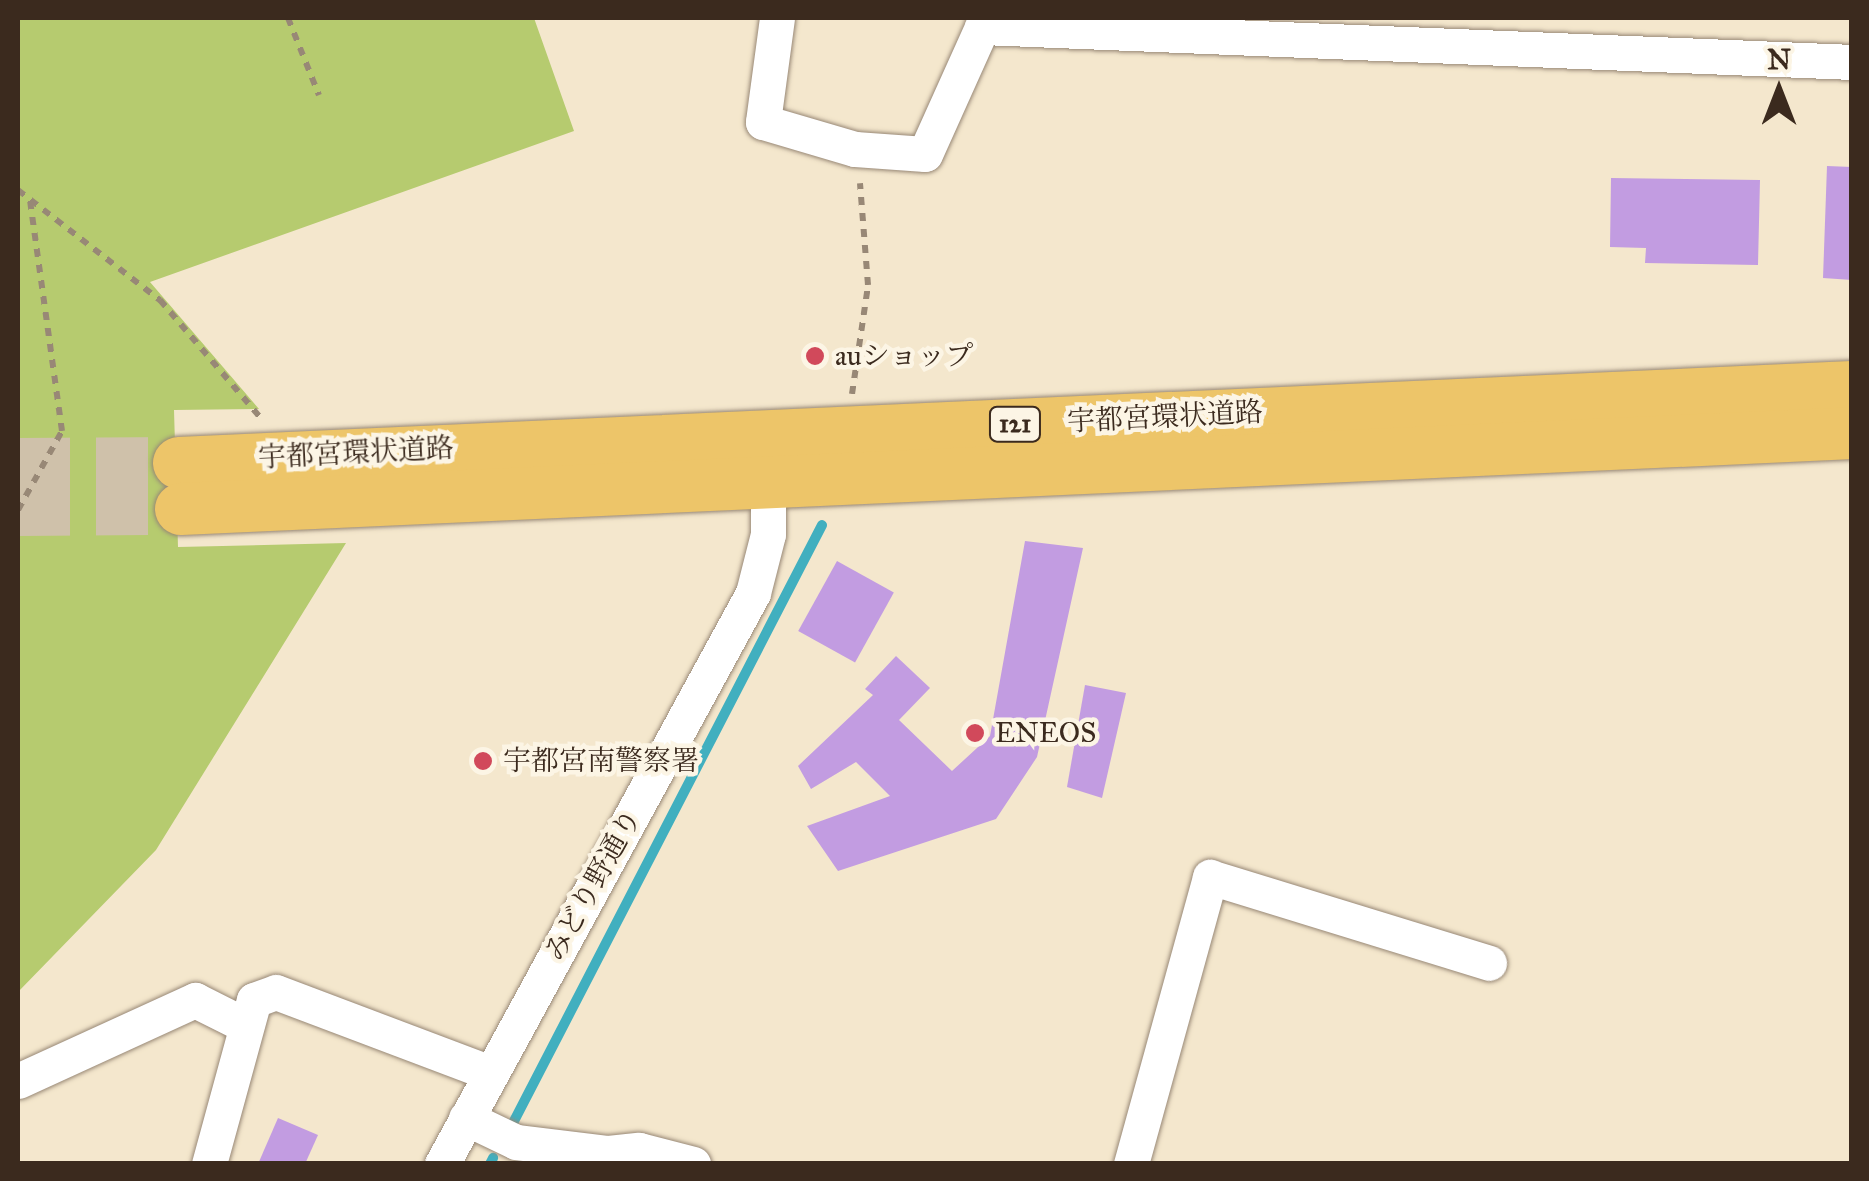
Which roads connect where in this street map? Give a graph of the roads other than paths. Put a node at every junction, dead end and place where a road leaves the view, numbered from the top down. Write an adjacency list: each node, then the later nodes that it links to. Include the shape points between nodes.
1 (777, 18): 2 (street, via 763,122 844,145 926,154)
2 (984, 22): 3 (street)
3 (1291, 26): 4 (street)
4 (1481, 32): 5 (street)
5 (1852, 62)
6 (1852, 387): 7 (highway, 宇都宮環状道路 / 121)
7 (766, 432): 9 (street, みどり野通り); 9 (highway, 宇都宮環状道路 / 121, via 180,486)
8 (1852, 432): 9 (highway, 宇都宮環状道路 / 121)
9 (769, 487): 12 (street, みどり野通り, via 752,593)
10 (1488, 962): 19 (street, via 1210,877)
11 (244, 1025): 12 (street, via 254,1000 276,992); 13 (street, via 194,1000); 16 (street)
12 (490, 1074): 14 (street, みどり野通り)
13 (18, 1082)
14 (466, 1118): 15 (street, via 516,1142); 17 (street, みどり野通り)
15 (607, 1158): 18 (street, via 638,1150)
16 (209, 1164)
17 (442, 1164)
18 (693, 1164)
19 (1130, 1164)

